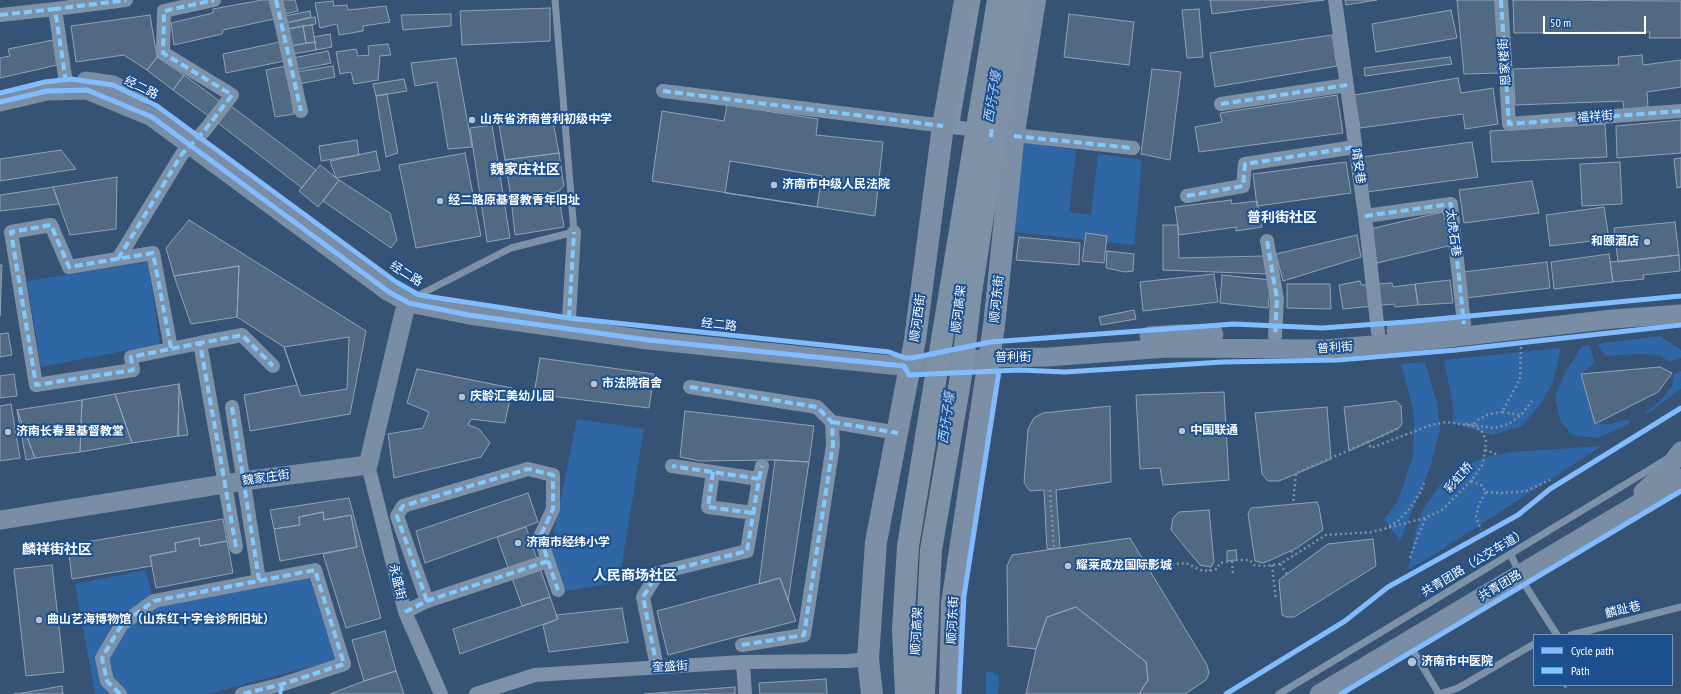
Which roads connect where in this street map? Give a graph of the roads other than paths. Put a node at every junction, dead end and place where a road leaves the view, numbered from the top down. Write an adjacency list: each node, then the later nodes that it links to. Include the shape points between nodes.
1 (126, 0): 12 (street)
2 (214, 0): 27 (street, via 164,11 163,54 232,95)
3 (276, 0): 21 (street)
4 (556, 0): 32 (lane)
5 (965, 0): 24 (main road, 顺河西街)
6 (977, 0): 25 (lane, via 956,123)
7 (998, 0): 20 (highway, 顺河高架, bridge)
8 (1020, 0): 26 (highway, 顺河高架, bridge)
9 (1035, 0): 26 (main road, 顺河东街)
10 (1335, 0): 15 (street, 靖安巷)
11 (1501, 0): 23 (street, 恩家楼街)
12 (55, 9): 13 (street); 14 (street)
13 (0, 15)
14 (66, 85): 17 (street, 经二路, via 45,82); 18 (street, 经二路); 27 (street, 经二路, via 87,90 125,105)
15 (1347, 85): 19 (street); 28 (street, 靖安巷)
16 (664, 91): 24 (street)
17 (0, 93)
18 (0, 102)
19 (1220, 104)
20 (981, 107): 89 (highway, bridge, via 957,187 939,278 896,535 888,637); 90 (highway, 顺河高架, bridge, via 908,546 903,630)
21 (301, 111)
22 (1681, 111): 23 (street, 福祥街)
23 (1509, 124)
24 (943, 126): 25 (street); 48 (main road, 顺河西街)
25 (972, 128): 26 (street)
26 (999, 132): 29 (street); 46 (main road, 顺河东街); 91 (highway, 顺河高架, bridge, via 931,550); 92 (highway, bridge, via 986,258 944,553)
27 (194, 141): 34 (street, via 182,154); 35 (street, 经二路, via 389,292)
28 (1355, 147): 30 (street, via 1245,164 1243,186); 31 (street, 靖安巷)
29 (1133, 148)
30 (1187, 196)
31 (1365, 216): 40 (street, 太虎石巷, via 1450,204); 42 (street, 靖安巷)
32 (574, 232): 35 (lane, via 511,248); 38 (street)
33 (1267, 241): 43 (street, via 1277,299)
34 (118, 259): 45 (street, via 153,253); 45 (street, via 69,266 51,225 11,232 36,385 133,370 131,357)
35 (414, 299): 38 (street, 经二路); 48 (street, 经二路, via 477,316 648,340); 54 (street, via 404,313)
36 (1681, 302): 40 (street, 普利街)
37 (1681, 314): 39 (street, 普利街)
38 (569, 318): 48 (street, 经二路, via 889,352 905,358)
39 (1613, 319): 41 (street, via 1658,321); 46 (street, 普利街, via 1325,349 1180,347 1019,359)
40 (1464, 324): 42 (street, 普利街)
41 (1681, 327)
42 (1378, 332): 43 (street, 普利街, via 1324,337)
43 (1275, 336): 46 (street, 普利街, via 1180,334 1018,348)
44 (200, 343): 45 (street); 47 (street, via 242,335); 60 (street)
45 (171, 348)
46 (990, 358): 48 (street); 93 (main road, 顺河东街, via 952,604)
47 (273, 366)
48 (910, 367): 52 (main road, 顺河西街)
49 (690, 387): 51 (street, via 817,407)
50 (232, 407): 60 (street)
51 (832, 422): 52 (street); 76 (street, via 833,445 804,635)
52 (898, 433): 78 (main road, 顺河西街, via 876,542)
53 (1681, 451): 62 (street, via 1666,470); 65 (lane, 共青团路（公交车道）)
54 (368, 464): 60 (street, 魏家庄街); 72 (street, 永盛街)
55 (672, 466): 57 (street)
56 (762, 466): 59 (street)
57 (713, 472): 59 (street); 61 (street, via 708,507)
58 (1681, 478): 62 (street, 共青团路)
59 (759, 479): 61 (street)
60 (234, 483): 63 (street, 魏家庄街); 64 (street); 68 (street)
61 (753, 513): 80 (street, via 748,551 658,573 643,597)
62 (1620, 515): 67 (street, 共青团路)
63 (0, 520)
64 (236, 547)
65 (1511, 555): 67 (lane); 94 (lane, 共青团路（公交车道）)
66 (548, 561): 69 (street); 70 (street); 70 (street, via 540,537 553,509 553,476 528,469 403,506 397,516)
67 (1520, 574): 73 (lane); 75 (street, 共青团路)
68 (259, 580): 81 (street, via 315,570 344,664); 82 (street, via 154,601 122,624 102,658 108,681)
69 (558, 590)
70 (427, 601): 72 (street)
71 (1681, 607): 74 (lane, 麟趾巷)
72 (405, 612): 84 (street, 永盛街)
73 (1556, 634)
74 (1575, 634)
75 (1408, 642): 77 (lane, via 1439,694 1458,688); 95 (street, 共青团路)
76 (742, 645)
77 (1533, 645)
78 (868, 659): 79 (street, 奎盛街); 87 (main road, 顺河西街); 88 (main road, 顺河西街)
79 (743, 662): 80 (street, 奎盛街); 86 (street)
80 (657, 667): 85 (street, 奎盛街, via 535,675)
81 (282, 689): 83 (street)
82 (120, 694)
83 (242, 694)
84 (441, 694)
85 (476, 694)
86 (746, 694)
87 (872, 694)
88 (877, 694)
89 (891, 694)
90 (906, 694)
91 (924, 694)
92 (935, 694)
93 (950, 694)
94 (1279, 694)
95 (1319, 694)

